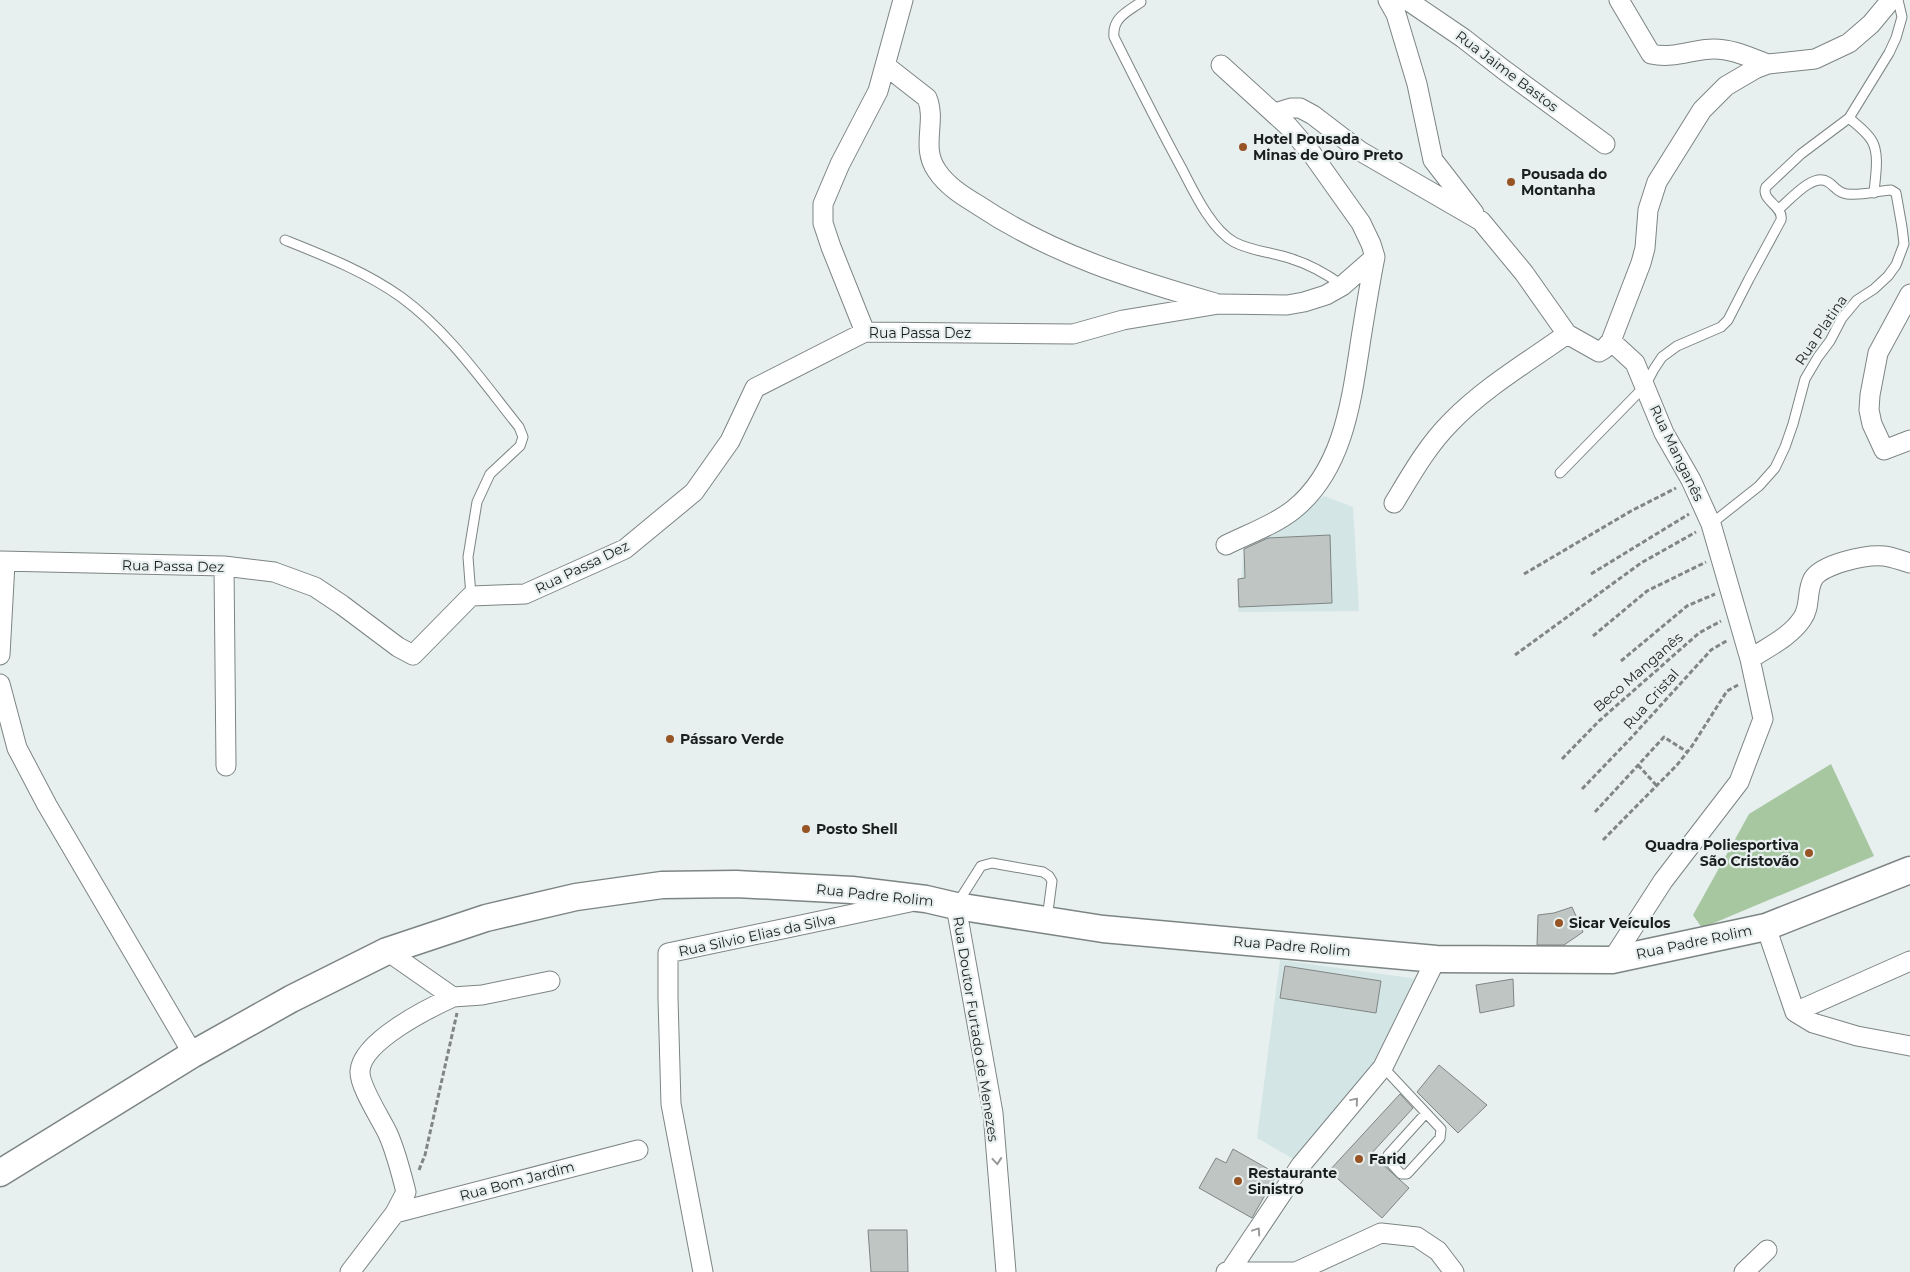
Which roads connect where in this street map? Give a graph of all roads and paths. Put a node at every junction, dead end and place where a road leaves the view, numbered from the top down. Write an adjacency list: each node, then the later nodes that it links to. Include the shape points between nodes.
1 (903, 0): 10 (street)
2 (1388, 0): 16 (street, via 1396,14 1413,67 1433,160)
3 (1407, 0): 13 (street, Rua Jaime Bastos)
4 (1620, 0): 8 (street, via 1651,54 1671,56 1715,49)
5 (1892, 0): 8 (street, via 1850,43 1814,59)
6 (1898, 0): 12 (lane, via 1902,18 1896,38)
7 (1141, 2): 19 (lane, via 1119,18 1113,30 1114,37 1168,144 1214,223 1233,242 1306,263)
8 (1768, 64): 24 (street, via 1716,94 1702,110 1657,182 1648,210 1641,263)
9 (1220, 65): 11 (street)
10 (886, 66): 21 (street, via 927,98 931,161 956,191 1049,246 1134,280); 22 (street, via 878,92 823,204 823,223 831,248)
11 (1275, 113): 16 (street, via 1300,108 1360,151); 18 (street, via 1312,154 1361,223)
12 (1849, 118): 14 (lane, via 1873,142 1876,164); 15 (lane, via 1801,154 1766,187 1765,195)
13 (1605, 144)
14 (1874, 193): 15 (lane, via 1846,194 1822,179 1813,180); 31 (lane, Rua Platina, via 1890,190 1896,193 1904,244 1896,265 1874,289 1857,300 1818,357 1805,379 1790,432 1775,468 1759,486)
15 (1779, 209): 25 (lane, via 1781,220 1728,320 1721,328 1677,346 1662,357)
16 (1481, 222): 23 (street, via 1524,273)
17 (285, 240): 40 (lane, via 354,269 401,297 462,355 519,427 523,437 520,446 490,474 477,502 468,557)
18 (1374, 257): 19 (street, Rua Passa Dez); 32 (street, via 1358,361 1347,414 1333,458 1304,500 1293,510)
19 (1342, 286): 21 (street, Rua Passa Dez, via 1326,295 1287,305)
20 (1910, 294): 26 (street, via 1878,353 1869,410 1884,450)
21 (1219, 304): 22 (street, Rua Passa Dez, via 1123,320 1073,334)
22 (865, 332): 40 (street, Rua Passa Dez, via 755,388 730,441 694,492 625,549 525,594)
23 (1567, 334): 24 (street, via 1599,352); 29 (street, via 1475,399 1451,421 1423,456)
24 (1610, 341): 25 (street, Rua Manganês, via 1635,363)
25 (1645, 386): 27 (lane); 28 (street, Rua Manganês, via 1664,433)
26 (1910, 440)
27 (1560, 473)
28 (1691, 480): 30 (street, Rua Manganês); 37 (path)
29 (1394, 503)
30 (1703, 506): 31 (street, Rua Manganês); 38 (path)
31 (1711, 524): 33 (street, Rua Manganês); 45 (path, via 1641,563)
32 (1226, 545)
33 (1722, 554): 39 (street, Rua Manganês); 43 (path, via 1646,591)
34 (2, 562): 36 (street, Rua Passa Dez); 44 (street)
35 (1910, 563): 46 (street, via 1884,556 1864,556 1819,572 1811,583 1809,606 1804,617 1784,637)
36 (224, 566): 40 (street, Rua Passa Dez, via 274,572 315,587 413,655); 53 (street)
37 (1524, 574)
38 (1591, 574)
39 (1731, 588): 41 (street, Rua Manganês); 47 (path, via 1687,606)
40 (471, 596)
41 (1737, 612): 42 (street, Rua Manganês); 51 (path, Beco Manganês, via 1700,633 1599,721)
42 (1742, 631): 46 (street, Rua Manganês); 55 (path, Rua Cristal, via 1711,650)
43 (1593, 636)
44 (0, 655)
45 (1515, 655)
46 (1750, 659): 48 (street, Rua Manganês)
47 (1621, 661)
48 (1754, 678): 50 (path, via 1727,691); 65 (street, Rua Manganês, via 1763,719 1739,782 1664,881)
49 (0, 684): 71 (street, via 17,748)
50 (1687, 752): 52 (path, via 1664,737); 54 (path)
51 (1562, 759)
52 (1638, 765): 54 (path); 56 (path)
53 (226, 766)
54 (1657, 786): 57 (path)
55 (1582, 789)
56 (1595, 812)
57 (1603, 840)
58 (1910, 870): 62 (main road, Rua Padre Rolim)
59 (926, 899): 60 (main road, Rua Padre Rolim); 63 (main road, Rua Padre Rolim, via 852,890 736,884 662,885 576,897 486,918); 80 (street, Rua Silvio Elias da Silva, via 668,953 671,1104)
60 (956, 906): 61 (main road, Rua Padre Rolim); 61 (lane, via 981,866 992,863 1043,872 1049,876 1052,881); 81 (street, Rua Doutor Furtado de Menezes, one-way to 81, via 993,1113)
61 (1047, 920): 64 (main road, Rua Padre Rolim)
62 (1766, 927): 65 (main road, Rua Padre Rolim); 69 (street)
63 (387, 951): 68 (street); 71 (main road, Rua Padre Rolim, via 291,999)
64 (1436, 959): 65 (main road, Rua Padre Rolim); 72 (street)
65 (1612, 960)
66 (1910, 961): 69 (street)
67 (550, 981): 68 (street)
68 (457, 997): 76 (path, via 425,1155); 76 (street, via 402,1023 372,1050 360,1071 388,1133)
69 (1795, 1012): 70 (street, via 1813,1023)
70 (1910, 1046)
71 (193, 1054): 75 (main road, Rua Padre Rolim)
72 (1383, 1068): 73 (lane); 82 (street, one-way to 72, via 1302,1165)
73 (1426, 1112): 73 (lane, via 1388,1155 1388,1160 1401,1174 1407,1174 1441,1135 1441,1129)
74 (638, 1150): 77 (street, Rua Bom Jardim)
75 (0, 1173)
76 (406, 1192): 77 (street)
77 (395, 1213): 79 (street)
78 (1767, 1250): 85 (street)
79 (350, 1272)
80 (703, 1272)
81 (1006, 1272)
82 (1228, 1272): 83 (street)
83 (1295, 1272): 84 (street, via 1381,1233 1417,1237 1438,1251)
84 (1454, 1272)
85 (1744, 1272)

